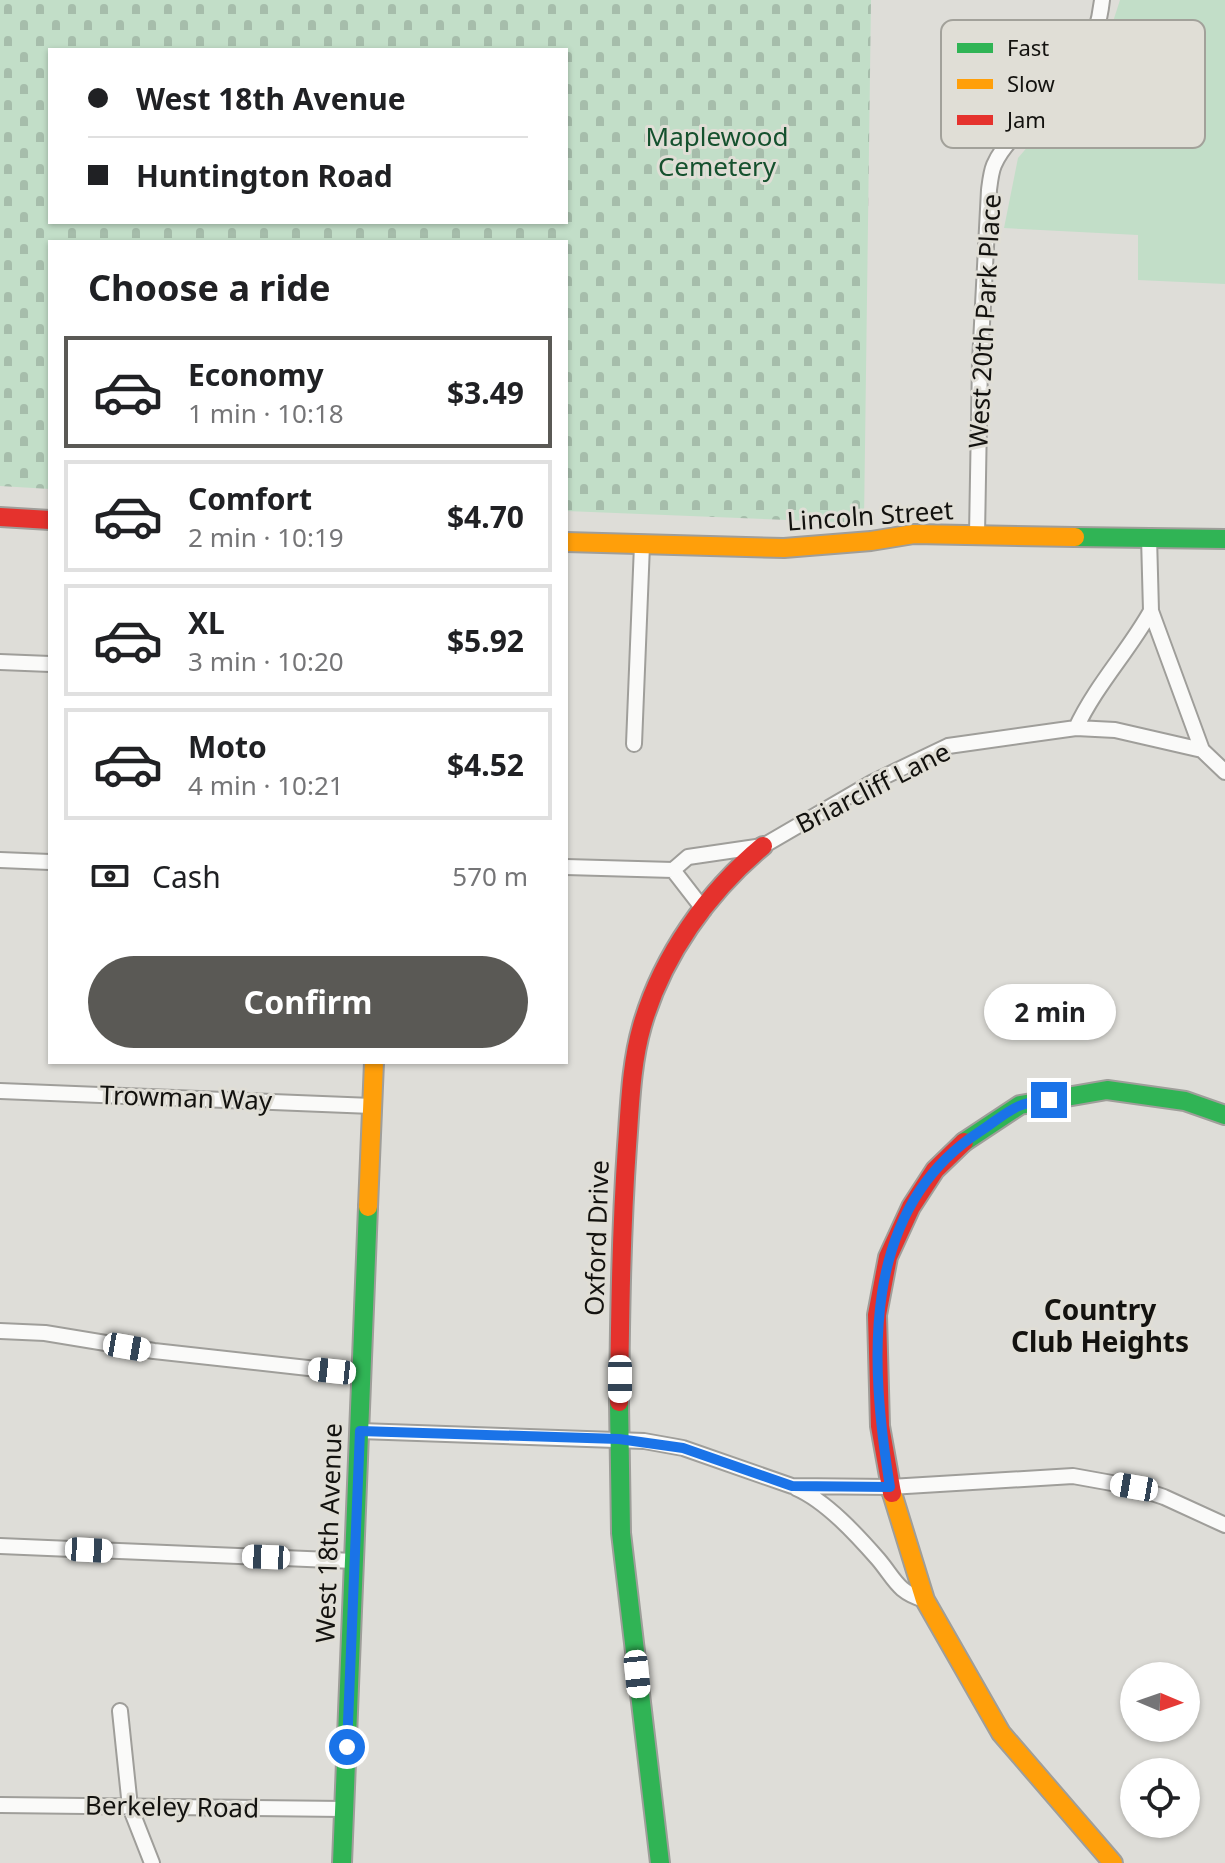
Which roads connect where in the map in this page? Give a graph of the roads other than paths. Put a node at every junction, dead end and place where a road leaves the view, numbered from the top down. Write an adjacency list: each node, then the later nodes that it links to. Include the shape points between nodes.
1 (1102, 0): 2 (street, West 20th Park Place)
2 (1100, 20)
3 (1005, 148): 6 (street, West 20th Park Place, via 994,164 989,190)
4 (0, 517): 5 (street)
5 (48, 520)
6 (977, 535): 7 (street, Lincoln Street); 10 (street, Lincoln Street, via 914,534 794,549)
7 (1149, 537): 8 (street, Lincoln Street); 11 (street)
8 (1225, 539)
9 (568, 542): 10 (street, Lincoln Street)
10 (642, 545): 15 (street)
11 (1151, 611): 14 (street); 16 (street)
12 (0, 662): 13 (street)
13 (48, 664)
14 (1076, 728): 16 (street, Briarcliff Lane, via 1115,730); 18 (street, Briarcliff Lane, via 948,746)
15 (634, 744)
16 (1202, 750): 17 (street)
17 (1225, 772)
18 (763, 846): 22 (street, Briarcliff Lane, via 688,857); 23 (street, Oxford Drive, via 737,868)
19 (0, 860): 20 (street)
20 (48, 862)
21 (568, 867): 22 (street, Briarcliff Lane)
22 (673, 870): 23 (street)
23 (704, 910): 31 (street, Oxford Drive, via 664,972 642,1026 637,1054 621,1232)
24 (374, 1064): 26 (street, West 18th Avenue)
25 (0, 1091): 26 (street, Trowman Way)
26 (372, 1106): 29 (street, West 18th Avenue)
27 (1225, 1115): 33 (street, via 1185,1101 1107,1090 1020,1105 964,1142 935,1170 888,1257 877,1315 880,1426)
28 (0, 1331): 29 (street)
29 (362, 1374): 30 (street, West 18th Avenue)
30 (360, 1431): 31 (street); 36 (street, West 18th Avenue)
31 (619, 1439): 32 (street, via 683,1448); 44 (street, Oxford Drive, via 621,1533)
32 (792, 1486): 33 (street); 37 (street, via 848,1526 897,1585)
33 (890, 1487): 34 (street, via 1073,1476 1134,1487); 37 (street)
34 (1225, 1525)
35 (0, 1546): 36 (street)
36 (354, 1561): 41 (street, West 18th Avenue)
37 (925, 1600): 45 (street, via 1001,1733)
38 (120, 1711): 40 (street)
39 (0, 1805): 40 (street, Berkeley Road)
40 (130, 1807): 41 (street, Berkeley Road); 42 (street)
41 (344, 1809): 43 (street, West 18th Avenue)
42 (152, 1863)
43 (342, 1863)
44 (660, 1863)
45 (1113, 1863)

